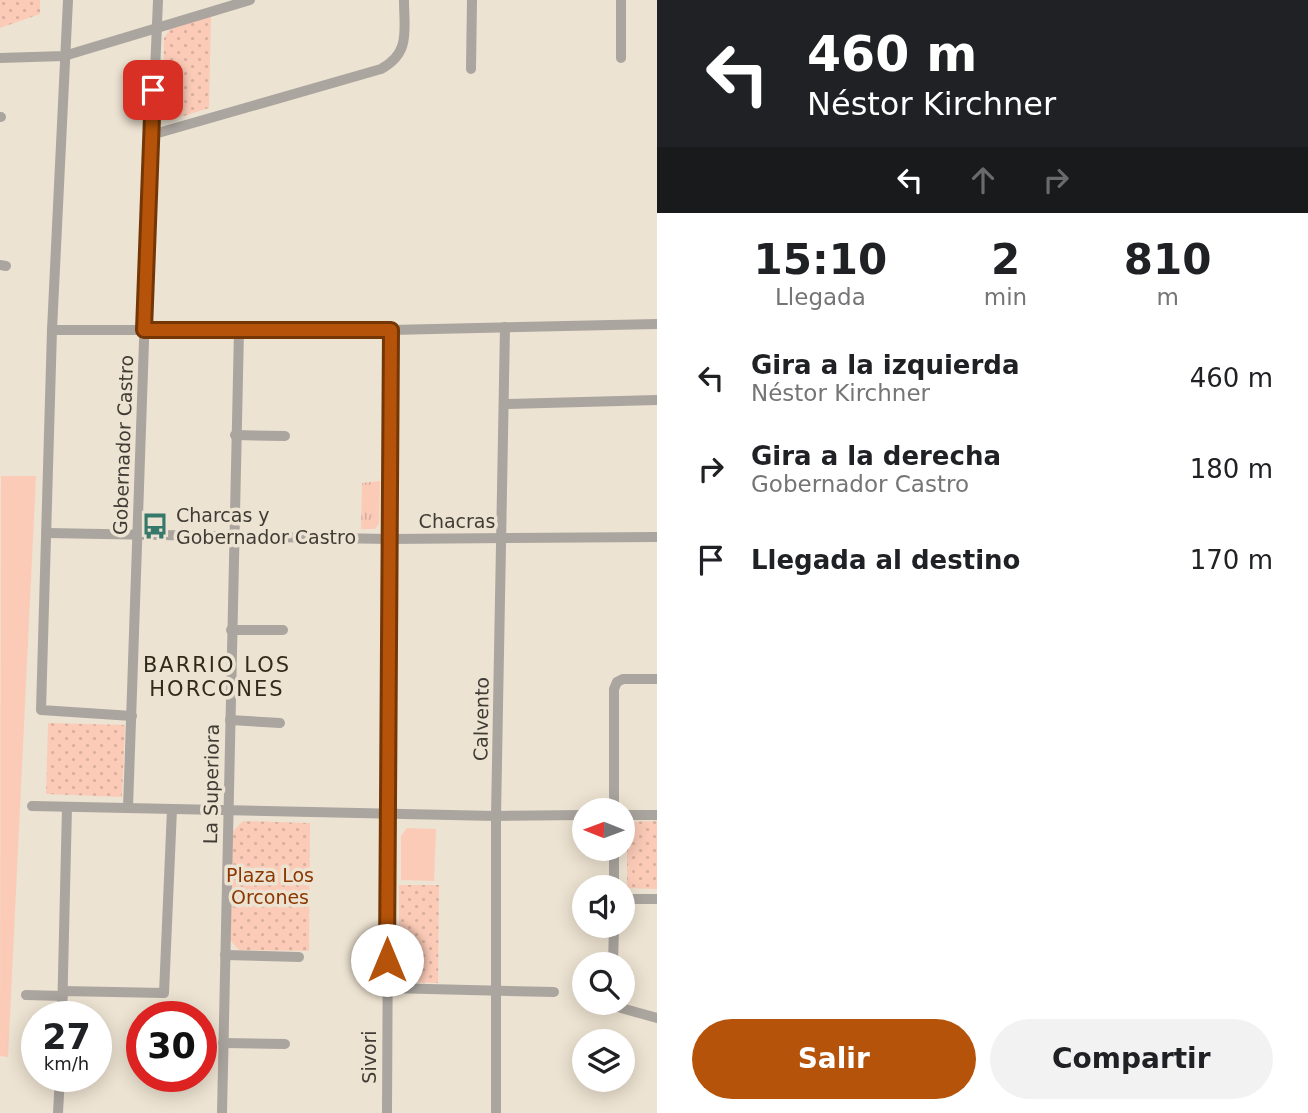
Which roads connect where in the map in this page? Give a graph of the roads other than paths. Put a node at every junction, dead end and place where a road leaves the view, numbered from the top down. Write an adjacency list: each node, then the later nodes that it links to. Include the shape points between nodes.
1 (68, 0): 8 (street)
2 (158, 0): 7 (street, Gobernador Castro)
3 (250, 0): 7 (street)
4 (404, 0): 12 (street, via 403,48 397,59 381,69)
5 (472, 0): 11 (street)
6 (621, 0): 10 (street)
7 (156, 29): 8 (street); 12 (street, Gobernador Castro)
8 (64, 56): 9 (street); 15 (street)
9 (0, 58)
10 (621, 58)
11 (471, 69)
12 (151, 135): 16 (street, Gobernador Castro)
13 (657, 324): 14 (street)
14 (505, 327): 18 (street); 20 (street, Calvento)
15 (52, 330): 16 (street); 23 (street)
16 (144, 330): 17 (street); 24 (street, Gobernador Castro)
17 (239, 330): 18 (street); 21 (street, La Superiora)
18 (391, 330): 27 (street, Sivori)
19 (657, 400): 20 (street)
20 (504, 404): 28 (street, Calvento)
21 (235, 435): 22 (street); 26 (street, La Superiora)
22 (285, 436)
23 (47, 533): 24 (street, Chacras); 32 (street, via 41,710)
24 (137, 536): 26 (street, Chacras); 32 (street, Gobernador Castro)
25 (657, 537): 28 (street, Chacras)
26 (233, 538): 27 (street, Chacras); 29 (street, La Superiora)
27 (389, 539): 28 (street, Chacras); 41 (street, Sivori)
28 (502, 539): 44 (street, Calvento)
29 (231, 630): 30 (street); 33 (street, La Superiora)
30 (283, 630)
31 (657, 679): 35 (street, via 623,679 614,689)
32 (132, 716): 38 (street, Gobernador Castro)
33 (230, 720): 34 (street); 40 (street, La Superiora)
34 (280, 723)
35 (614, 798)
36 (32, 806): 37 (street)
37 (67, 807): 38 (street); 53 (street)
38 (128, 808): 39 (street)
39 (172, 809): 40 (street); 53 (street, via 164,993)
40 (228, 810): 41 (street); 48 (street, La Superiora)
41 (387, 814): 44 (street); 50 (street, Sivori)
42 (635, 815): 43 (street)
43 (657, 815)
44 (496, 816): 45 (street); 51 (street, Calvento)
45 (572, 816)
46 (635, 899): 47 (street)
47 (657, 899)
48 (225, 955): 49 (street); 58 (street, La Superiora)
49 (299, 957)
50 (387, 988): 51 (street); 63 (street, Sivori)
51 (497, 990): 52 (street); 64 (street, Calvento)
52 (554, 992)
53 (63, 993): 54 (street); 55 (street)
54 (26, 995)
55 (63, 1001)
56 (635, 1012): 57 (street)
57 (657, 1018)
58 (223, 1042): 59 (street); 62 (street, La Superiora)
59 (285, 1044)
60 (59, 1092): 61 (street)
61 (58, 1113)
62 (222, 1113)
63 (387, 1113)
64 (496, 1113)

